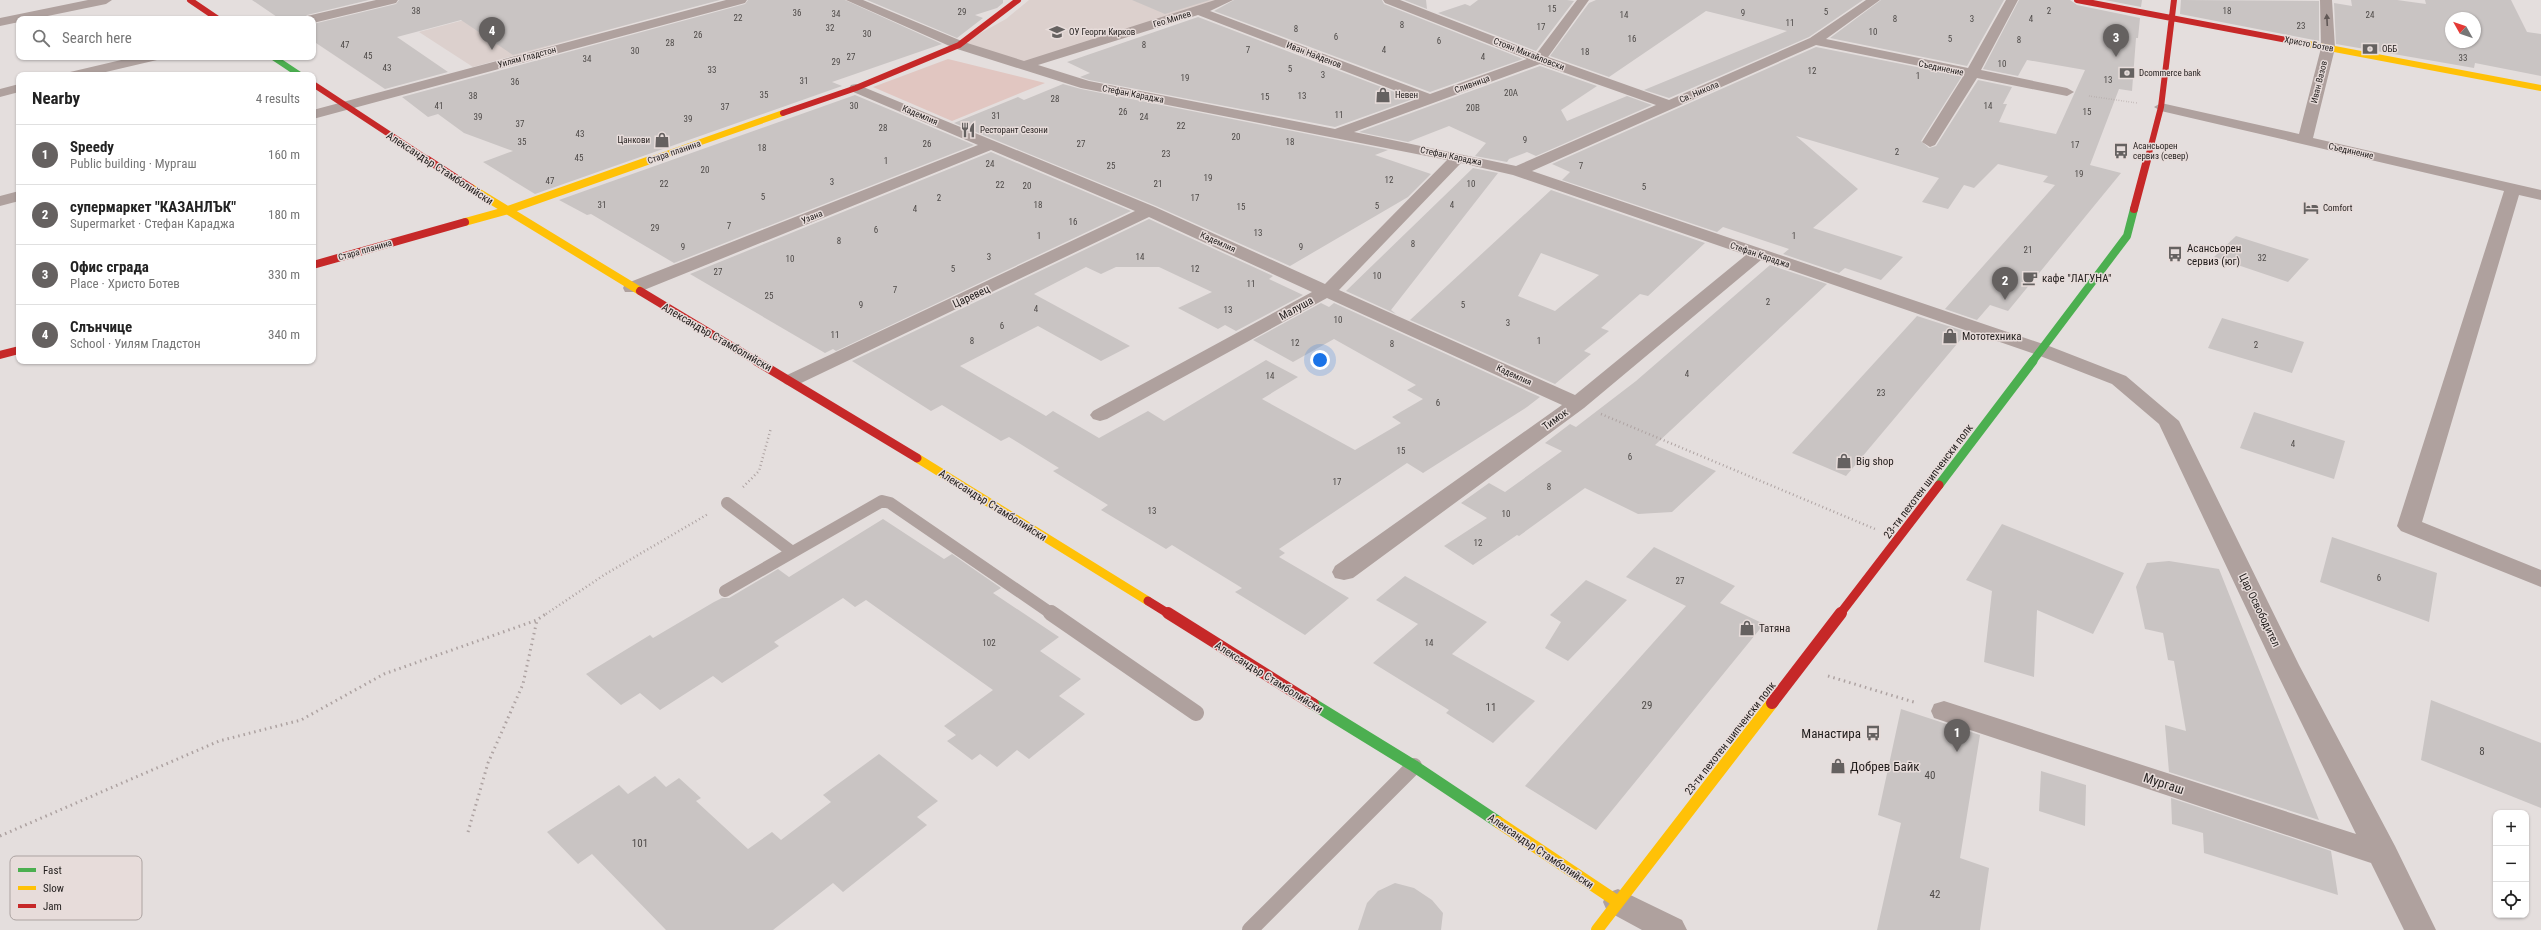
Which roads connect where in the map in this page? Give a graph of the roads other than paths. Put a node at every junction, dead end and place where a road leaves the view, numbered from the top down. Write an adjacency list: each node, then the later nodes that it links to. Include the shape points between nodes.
1 (106, 0): 16 (street)
2 (190, 0): 17 (main road)
3 (392, 0): 18 (street)
4 (741, 0): 40 (street, Уилям Гладстон)
5 (852, 0): 23 (street, Стефан Караджа)
6 (1018, 0): 23 (main road, Стара планина)
7 (1227, 0): 15 (street, Гео Милев)
8 (1389, 0): 25 (street, Стоян Михайловски)
9 (1583, 0): 25 (street)
10 (1874, 0): 22 (street, Св. Никола)
11 (2012, 0): 31 (street)
12 (2077, 0): 19 (main road, Христо Ботев)
13 (2174, 0): 19 (main road, 23-ти пехотен шипченски полк)
14 (2326, 0): 24 (street, Иван Вазов, one-way to 14)
15 (1198, 11): 28 (street, Гео Милев); 38 (street, Иван Найденов)
16 (29, 16)
17 (214, 16)
18 (316, 18)
19 (2172, 18): 24 (main road, Христо Ботев); 41 (main road, 23-ти пехотен шипченски полк)
20 (16, 19): 21 (street)
21 (0, 22)
22 (1815, 41): 31 (street, Съединение); 39 (street, Св. Никола)
23 (959, 45): 28 (street, Стефан Караджа); 33 (main road, Стара планина)
24 (2328, 48): 34 (main road, Христо Ботев); 44 (street, Иван Вазов)
25 (1540, 59): 38 (street, Сливница); 39 (street, Стоян Михайловски)
26 (139, 60): 29 (street)
27 (278, 60): 30 (main road)
28 (1026, 65): 43 (street, Стефан Караджа, via 1086,85)
29 (88, 72)
30 (296, 72)
31 (1972, 74): 36 (street, Съединение); 45 (street)
32 (316, 86): 40 (main road, Александър Стамболийски)
33 (856, 88): 46 (street, Кадемлия); 53 (main road, Стара планина)
34 (2541, 88)
35 (16, 89): 37 (street)
36 (2067, 92)
37 (0, 93)
38 (1430, 99): 43 (street, Сливница)
39 (1670, 105): 48 (street, Св. Никола)
40 (345, 106): 42 (street, Уилям Гладстон); 53 (main road, Александър Стамболийски)
41 (2161, 107): 44 (street, Съединение); 59 (main road, 23-ти пехотен шипченски полк, via 2127,236)
42 (316, 114)
43 (1336, 133): 47 (street, Стефан Караджа)
44 (2305, 140): 49 (street, Съединение)
45 (1930, 142)
46 (991, 145): 54 (street, Кадемлия); 57 (street, Узана)
47 (1458, 157): 48 (street, Стефан Караджа); 58 (street, Малуша)
48 (1518, 171): 55 (street, Стефан Караджа)
49 (2513, 188): 50 (street, Съединение); 68 (street, via 2409,526)
50 (2541, 195)
51 (16, 197): 52 (street)
52 (0, 201)
53 (505, 211): 56 (main road, Стара планина); 57 (main road, Александър Стамболийски)
54 (1149, 211): 58 (street, Кадемлия); 62 (street, Царевец)
55 (1758, 254): 59 (street, Стефан Караджа); 63 (street, Тимок)
56 (316, 265)
57 (632, 288): 62 (main road, Александър Стамболийски)
58 (1329, 290): 63 (street, Кадемлия); 64 (street, Малуша)
59 (2042, 350): 73 (street, Цар Освободител, via 2119,380 2168,422 2286,665); 74 (main road, 23-ти пехотен шипченски полк)
60 (16, 351): 61 (main road)
61 (0, 355)
62 (792, 380): 72 (main road, Александър Стамболийски)
63 (1577, 404): 67 (street, Тимок)
64 (1100, 416)
65 (727, 503): 66 (lane)
66 (792, 551): 69 (lane); 71 (lane, via 874,504 882,501 890,503)
67 (1344, 572)
68 (2541, 579)
69 (725, 591)
70 (1944, 711): 73 (street, Мургаш)
71 (1196, 713)
72 (1414, 766): 74 (main road, Александър Стамболийски); 75 (lane)
73 (2384, 855): 78 (street, Цар Освободител)
74 (1618, 902): 76 (main road, 23-ти пехотен шипченски полк); 77 (street, Александър Стамболийски)
75 (1250, 930)
76 (1597, 930)
77 (1672, 930)
78 (2420, 930)

